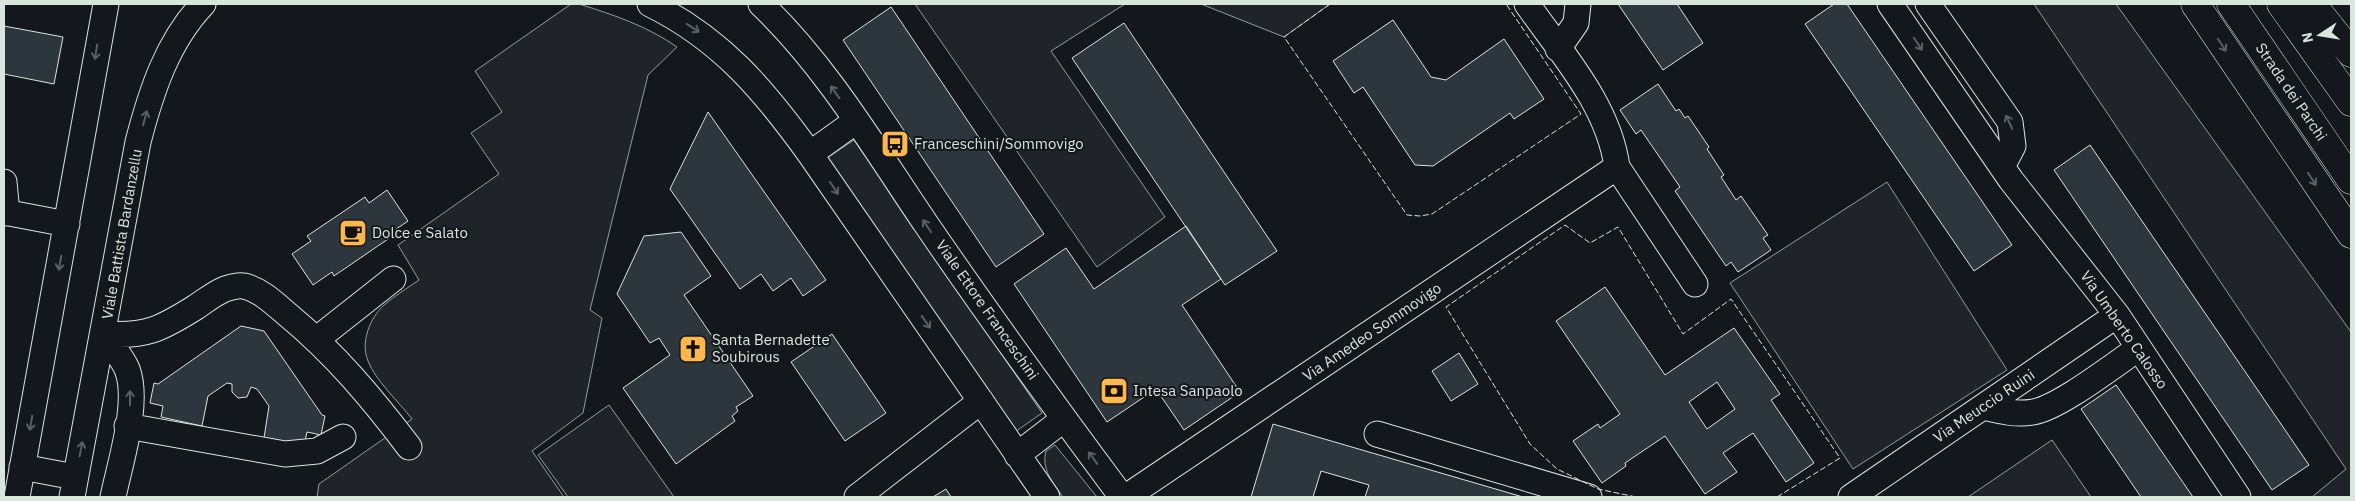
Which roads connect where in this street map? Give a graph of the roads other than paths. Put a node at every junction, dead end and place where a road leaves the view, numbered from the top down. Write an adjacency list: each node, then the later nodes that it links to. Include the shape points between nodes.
1 (106, 4): 23 (street, one-way to 23)
2 (203, 4): 28 (street, Viale Battista Bardanzellu, one-way to 2, via 138,142 149,102 173,45)
3 (650, 4): 17 (street, one-way to 17, via 689,25 730,58 768,98)
4 (761, 4): 16 (street, Viale Ettore Franceschini, one-way to 4, via 791,36)
5 (1527, 4): 13 (street)
6 (1578, 4): 13 (street, via 1576,23)
7 (1928, 4): 19 (street, one-way to 7, via 2013,146 2010,122)
8 (2195, 4): 24 (highway, one-way to 24)
9 (2231, 4): 20 (highway, Strada dei Parchi)
10 (2281, 4): 15 (highway)
11 (2312, 4): 14 (highway)
12 (1898, 7): 19 (street, Via Umberto Calosso, one-way to 19)
13 (1558, 49): 18 (street, via 1600,110 1611,137)
14 (2351, 53)
15 (2351, 102)
16 (856, 122): 17 (street); 33 (street, Viale Ettore Franceschini, one-way to 16)
17 (810, 154): 31 (street, one-way to 31)
18 (1617, 168): 26 (street); 46 (street, Via Amedeo Sommovigo)
19 (2002, 168): 27 (street, Via Umberto Calosso)
20 (2351, 180)
21 (4, 182): 22 (street)
22 (5, 212): 23 (street)
23 (67, 224): 39 (street, one-way to 39)
24 (2351, 234)
25 (393, 279): 29 (street)
26 (1695, 284)
27 (2117, 315): 30 (street, Via Umberto Calosso); 32 (street, Via Meuccio Ruini)
28 (104, 334): 29 (street, via 147,333 219,292 243,286 270,299); 34 (street, one-way to 28, via 131,391 127,368); 40 (street, Viale Battista Bardanzellu, one-way to 28)
29 (317, 339): 37 (street, via 356,380)
30 (2139, 348): 32 (street, via 2043,409 2016,413); 49 (street, Via Umberto Calosso)
31 (981, 401): 38 (street); 43 (street)
32 (1983, 407): 48 (street, Via Meuccio Ruini)
33 (1064, 419): 38 (street); 45 (street, Viale Ettore Franceschini, one-way to 33)
34 (128, 426): 36 (street, via 285,454 317,451); 42 (street)
35 (1377, 434): 47 (street)
36 (343, 437)
37 (408, 447)
38 (1018, 455): 44 (street)
39 (22, 467): 40 (street, Viale Battista Bardanzellu); 41 (street)
40 (74, 487)
41 (17, 497)
42 (113, 497)
43 (857, 497)
44 (1047, 497)
45 (1122, 497)
46 (1126, 497)
47 (1589, 497)
48 (1852, 497)
49 (2238, 497)

